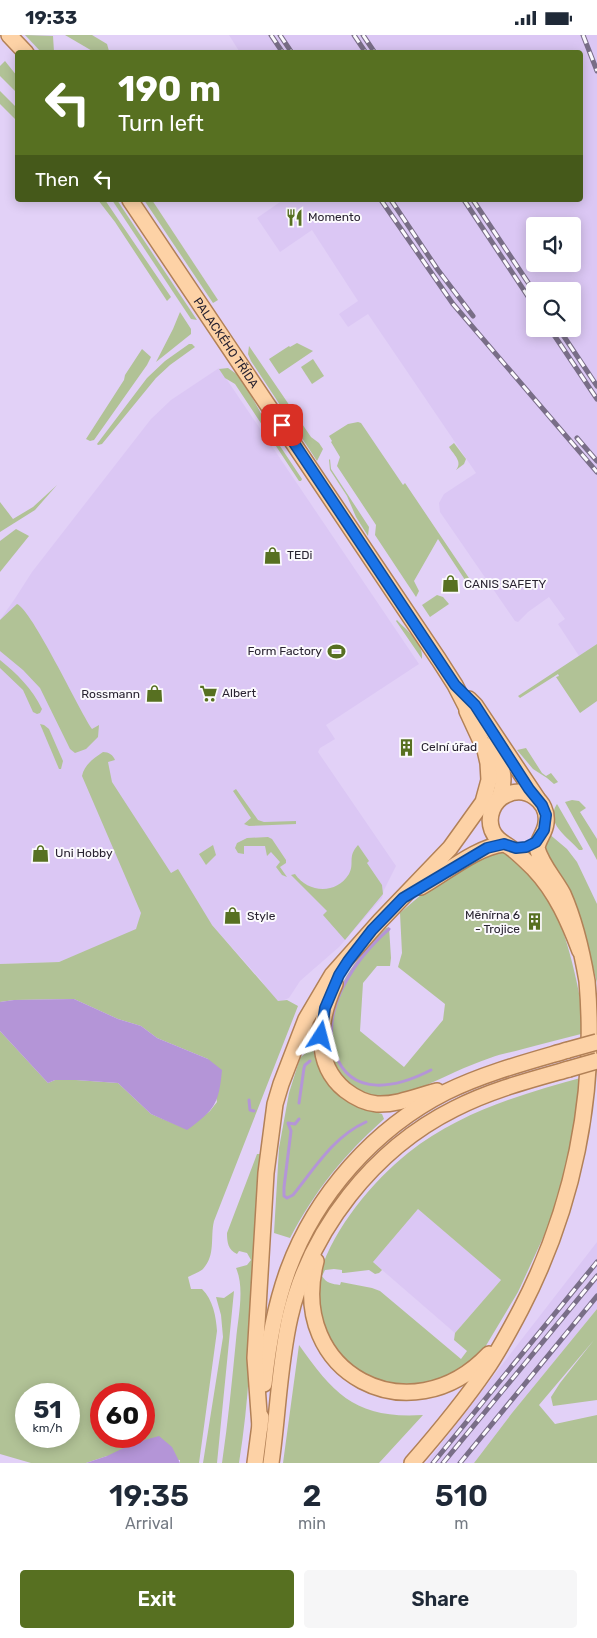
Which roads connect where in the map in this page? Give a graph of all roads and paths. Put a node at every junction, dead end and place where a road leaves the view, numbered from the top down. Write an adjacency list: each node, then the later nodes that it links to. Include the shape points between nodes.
1 (9, 35): 2 (main road)
2 (23, 50)
3 (131, 202): 4 (main road, PALACKÉHO TŘÍDA)
4 (455, 685): 5 (main road, PALACKÉHO TŘÍDA); 7 (main road, PALACKÉHO TŘÍDA, via 475,705)
5 (467, 711): 6 (main road, PALACKÉHO TŘÍDA, via 501,768 504,783); 10 (main road, via 487,757 488,787 474,817)
6 (497, 801): 7 (main road, via 507,794 520,792 528,793); 9 (main road, via 490,816 491,826); 10 (main road, via 463,843)
7 (539, 801): 8 (main road, via 545,810 546,820)
8 (539, 839): 9 (main road, via 526,847); 13 (main road, via 538,851 567,904)
9 (505, 845): 11 (main road, via 478,853); 13 (main road, via 535,870 552,891)
10 (431, 869): 11 (main road)
11 (403, 898): 12 (main road)
12 (372, 930): 14 (main road, via 339,975 325,1008); 16 (main road, via 338,967 323,989)
13 (580, 951): 20 (main road, via 593,1021 594,1055 588,1117 564,1215)
14 (321, 1036): 16 (main road); 18 (main road, via 326,1064 336,1080 354,1096 369,1103 401,1101)
15 (597, 1042): 18 (main road, bridge)
16 (290, 1057): 21 (main road, via 275,1104 266,1173 255,1358)
17 (597, 1061): 19 (main road, bridge, via 494,1091 460,1106 397,1147)
18 (470, 1082): 21 (main road, via 433,1099 386,1132 348,1169 313,1217 294,1255 275,1313)
19 (353, 1192): 20 (main road, via 321,1247 313,1275 311,1300 325,1346 339,1364 358,1379 380,1389 404,1393 425,1392 444,1386 480,1364 505,1335); 23 (main road, via 318,1241 295,1299 282,1363)
20 (521, 1308): 24 (main road, via 485,1372)
21 (260, 1427): 22 (main road)
22 (255, 1463)
23 (271, 1463)
24 (412, 1463)

